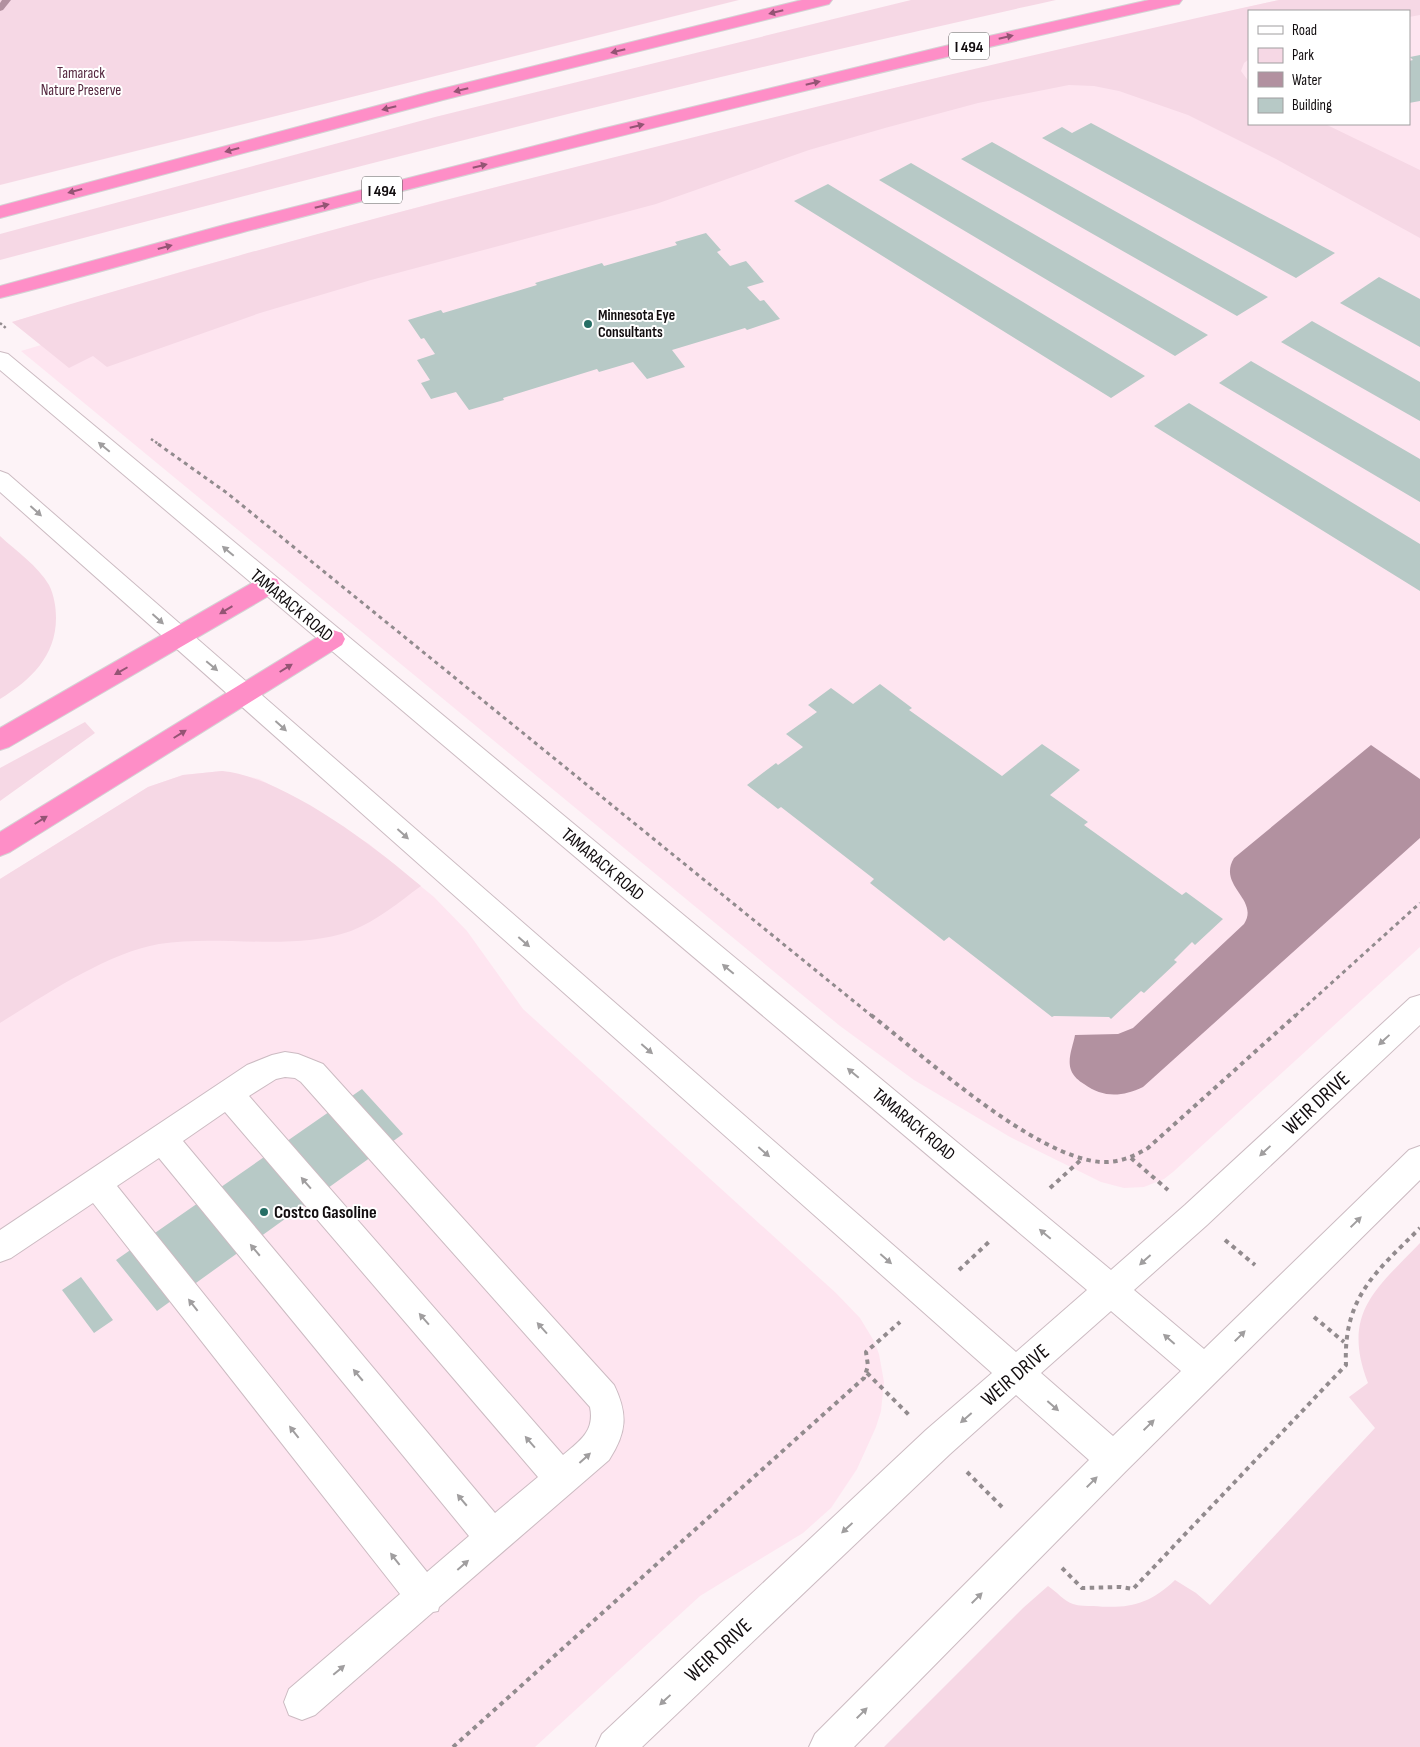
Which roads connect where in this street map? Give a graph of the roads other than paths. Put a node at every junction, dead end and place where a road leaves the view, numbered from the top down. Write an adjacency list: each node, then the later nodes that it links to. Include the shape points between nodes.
1 (823, 0): 3 (highway, one-way to 3, via 436,96)
2 (1173, 0): 4 (highway, I 494, one-way to 2, via 757,96)
3 (0, 212)
4 (138, 254): 5 (highway, I 494); 6 (highway)
5 (0, 292)
6 (0, 301)
7 (0, 359): 9 (street, TAMARACK ROAD, one-way to 7)
8 (0, 479): 10 (street, one-way to 10)
9 (268, 585): 10 (highway, one-way to 10); 11 (street, TAMARACK ROAD)
10 (179, 638): 12 (street, one-way to 12); 13 (highway, one-way to 13)
11 (333, 639): 12 (highway, one-way to 11); 21 (street, TAMARACK ROAD, one-way to 11)
12 (245, 694): 14 (highway, one-way to 12); 23 (street, one-way to 23)
13 (0, 740)
14 (0, 845)
15 (1420, 1007): 21 (street, WEIR DRIVE, one-way to 21)
16 (228, 1094): 17 (street); 25 (street, one-way to 16); 25 (street, one-way to 16, via 597,1448 606,1433 606,1403 597,1390 312,1073 292,1064 277,1065)
17 (162, 1138): 19 (street); 26 (street, one-way to 17)
18 (1420, 1160): 22 (street, one-way to 18)
19 (96, 1183): 20 (street); 27 (street, one-way to 19)
20 (0, 1248)
21 (1112, 1290): 22 (street, TAMARACK ROAD, one-way to 21); 23 (street, WEIR DRIVE)
22 (1206, 1371): 24 (street, one-way to 22)
23 (1016, 1374): 24 (street, one-way to 24); 29 (street, WEIR DRIVE, one-way to 29, via 938,1442)
24 (1114, 1460): 30 (street, one-way to 24)
25 (562, 1479): 26 (street)
26 (493, 1538): 27 (street, one-way to 26)
27 (425, 1598): 28 (street, one-way to 27)
28 (302, 1702)
29 (615, 1747)
30 (828, 1747)

